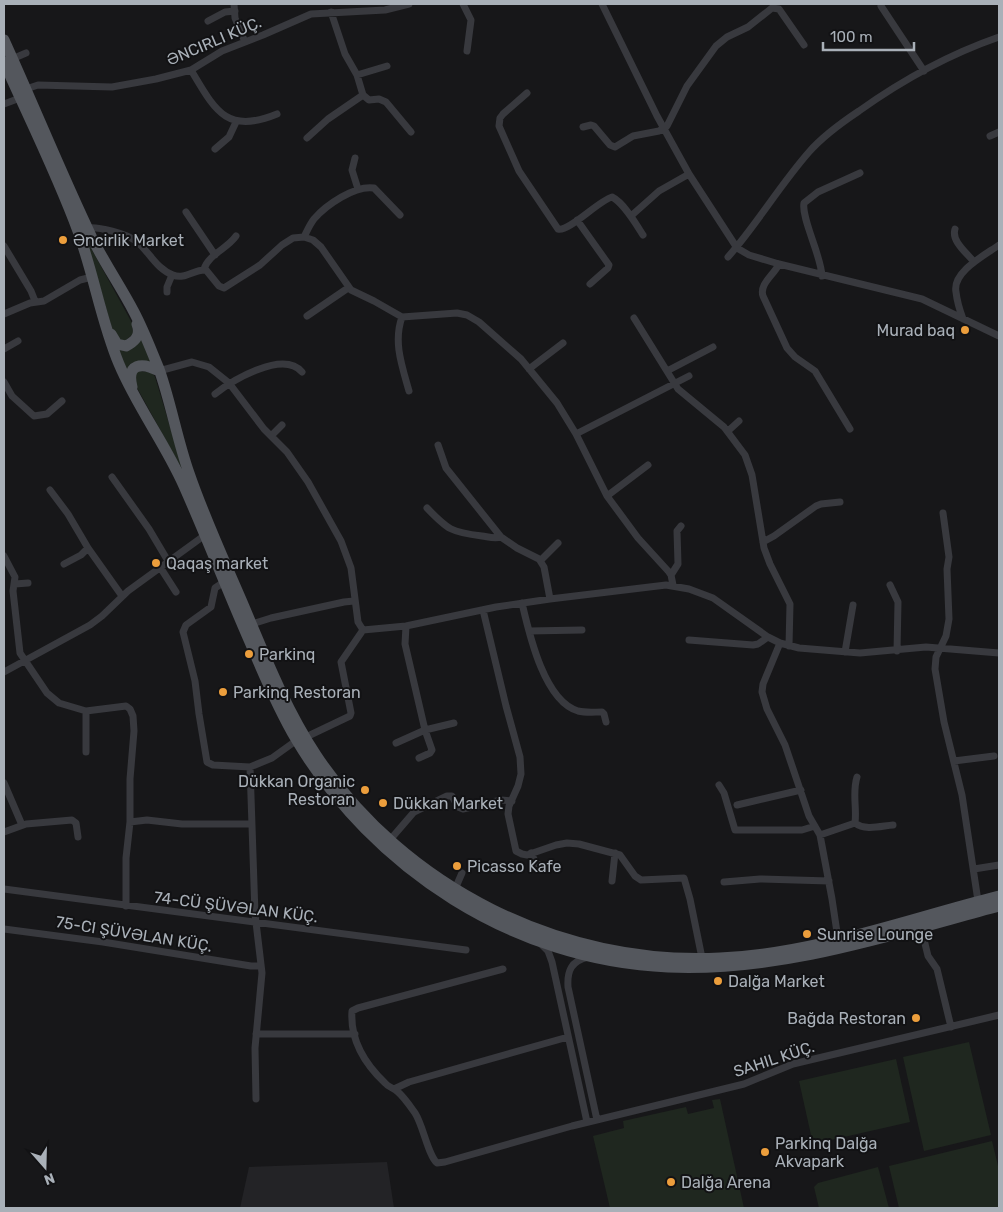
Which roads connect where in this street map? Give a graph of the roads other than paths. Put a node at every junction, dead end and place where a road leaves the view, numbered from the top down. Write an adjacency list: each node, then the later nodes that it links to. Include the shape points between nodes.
1 (409, 4): 6 (street, ƏNCIRLI KÜÇ., via 385,10)
2 (463, 4): 12 (street, via 471,20)
3 (602, 4): 26 (street)
4 (881, 6): 17 (street)
5 (235, 8): 7 (street); 10 (street, via 235,18)
6 (331, 12): 10 (street, ƏNCIRLI KÜÇ., via 306,15); 18 (street, via 345,54)
7 (208, 21)
8 (999, 37): 17 (street)
9 (4, 40): 14 (main road)
10 (244, 42): 16 (street, ƏNCIRLI KÜÇ.)
11 (804, 45): 26 (street, via 779,9 772,8 716,46 687,86)
12 (467, 51)
13 (26, 53): 14 (street)
14 (8, 61): 20 (main road)
15 (387, 66): 18 (street)
16 (191, 70): 20 (street, ƏNCIRLI KÜÇ., via 120,86 38,85); 24 (street, via 212,105)
17 (924, 71): 47 (street, via 886,92 818,143)
18 (357, 75): 21 (street)
19 (527, 93): 39 (street, via 503,114 499,126 519,171 558,229 564,229)
20 (23, 94): 22 (street, ƏNCIRLI KÜÇ.); 40 (main road); 55 (main road, via 77,228)
21 (363, 95): 27 (street, via 369,100 386,102); 30 (street, via 328,119)
22 (4, 104)
23 (277, 114): 24 (street)
24 (236, 122): 31 (street, via 229,137)
25 (584, 127): 26 (street, via 594,126 610,145 615,146 633,136)
26 (664, 128): 34 (street)
27 (411, 132)
28 (999, 132): 29 (street)
29 (990, 136)
30 (308, 138)
31 (214, 149)
32 (355, 158): 35 (street, via 352,170)
33 (860, 173): 54 (street, via 818,192 804,203)
34 (689, 174): 38 (street, via 659,191); 47 (street)
35 (358, 189): 37 (street, via 374,188); 44 (street, via 321,212)
36 (186, 212): 48 (street)
37 (400, 215)
38 (631, 216): 39 (street, via 612,197); 42 (street)
39 (577, 220): 56 (street, via 609,265)
40 (87, 228): 53 (street, via 100,227 135,240); 60 (main road)
41 (955, 229): 50 (street, via 954,239)
42 (643, 235)
43 (236, 236): 48 (street)
44 (304, 237): 52 (street, via 293,238 282,245 227,288 221,288); 57 (street, via 321,247)
45 (999, 245): 50 (street)
46 (4, 246): 59 (street)
47 (737, 248): 49 (street); 51 (street)
48 (215, 255): 52 (street)
49 (728, 257)
50 (974, 262): 66 (street, via 959,277 956,285)
51 (779, 264): 54 (street); 86 (street, via 763,285 763,296 787,348 815,371)
52 (204, 269): 53 (street, via 185,276)
53 (172, 275): 58 (street)
54 (822, 276): 66 (street, via 909,294)
55 (92, 277): 59 (street, via 44,300); 61 (main road)
56 (590, 284)
57 (348, 288): 63 (street); 64 (street)
58 (167, 292)
59 (35, 301): 62 (street)
60 (128, 302): 61 (main road, via 139,334 126,346 117,344); 73 (main road)
61 (101, 312): 82 (main road)
62 (4, 314)
63 (308, 316)
64 (402, 318): 72 (street, via 453,312 467,315 489,330); 80 (street, via 398,332 400,358)
65 (634, 318): 74 (street)
66 (963, 319): 67 (street)
67 (999, 336)
68 (18, 341): 71 (street)
69 (563, 343): 72 (street)
70 (713, 347): 74 (street)
71 (4, 349)
72 (530, 369): 88 (street)
73 (159, 371): 78 (street, via 198,363 209,367); 82 (main road, via 145,365 133,368 129,377); 122 (main road, via 191,479)
74 (667, 371): 79 (street)
75 (302, 372): 78 (street, via 292,365 276,365)
76 (688, 376): 79 (street)
77 (4, 382): 83 (street, via 12,396 34,416 47,414)
78 (229, 383): 81 (street); 89 (street)
79 (674, 384): 87 (street); 88 (street)
80 (409, 390)
81 (215, 394)
82 (135, 399): 99 (main road, via 178,472)
83 (62, 401)
84 (739, 421): 87 (street)
85 (282, 425): 89 (street)
86 (850, 430)
87 (728, 431): 101 (street, via 750,468)
88 (576, 434): 94 (street)
89 (272, 435): 118 (street, via 296,464 338,534 351,568)
90 (438, 444): 100 (street, via 446,468)
91 (648, 465): 94 (street)
92 (112, 476): 106 (street)
93 (50, 490): 103 (street)
94 (607, 496): 109 (street, via 638,538)
95 (840, 502): 101 (street, via 816,506)
96 (427, 508): 100 (street, via 451,530 494,538)
97 (943, 513): 131 (street, via 949,557 949,619)
98 (681, 526): 109 (street, via 677,531 678,564)
99 (205, 535): 106 (street); 110 (main road)
100 (501, 536): 105 (street, via 516,548)
101 (763, 542): 130 (street, via 766,556 790,604)
102 (558, 543): 105 (street)
103 (88, 548): 107 (street); 116 (street)
104 (4, 556): 112 (street, via 14,573)
105 (541, 560): 117 (street)
106 (168, 561): 108 (street)
107 (64, 564)
108 (160, 567): 115 (street); 116 (street)
109 (672, 575): 113 (street)
110 (224, 582): 141 (main road, via 268,684); 147 (street, via 215,588 211,607 183,632 196,681 207,762)
111 (28, 583): 112 (street)
112 (15, 584): 135 (street, via 18,647)
113 (673, 585): 117 (street); 127 (street, via 713,598)
114 (890, 585): 132 (street, via 898,602)
115 (176, 592)
116 (122, 596): 135 (street, via 90,625)
117 (550, 599): 119 (street)
118 (354, 601): 122 (street); 124 (street)
119 (522, 603): 121 (street); 126 (street)
120 (853, 605): 133 (street)
121 (483, 610): 123 (street); 152 (street, via 520,757 521,774)
122 (252, 624): 141 (main road)
123 (406, 626): 124 (street); 140 (street, via 405,644)
124 (363, 630): 141 (street, via 340,667 350,716)
125 (582, 630): 126 (street)
126 (529, 631): 138 (street, via 539,662 558,696 578,711 604,714)
127 (768, 637): 128 (street, via 753,645); 129 (street)
128 (689, 640)
129 (780, 643): 130 (street); 151 (street, via 762,692)
130 (789, 646): 133 (street)
131 (941, 648): 132 (street); 134 (street); 146 (street, via 935,669)
132 (897, 651): 133 (street)
133 (846, 652)
134 (999, 653)
135 (24, 661): 136 (street); 137 (street, via 52,698)
136 (4, 672)
137 (86, 711): 143 (street); 154 (street, via 126,706 132,712)
138 (606, 722)
139 (454, 723): 140 (street)
140 (425, 730): 142 (street); 145 (street, via 432,750)
141 (301, 739): 147 (street, via 272,758); 163 (main road); 183 (main road, via 333,793 393,856 450,898 486,919)
142 (396, 743)
143 (86, 752)
144 (994, 756): 146 (street)
145 (419, 758)
146 (954, 761): 168 (street)
147 (250, 767): 156 (street)
148 (857, 777): 155 (street, via 853,792)
149 (4, 783): 157 (street)
150 (719, 785): 159 (street, via 735,830 802,830)
151 (801, 790): 153 (street); 159 (street)
152 (512, 801): 163 (street, via 501,800 463,809 452,796 447,796 414,812); 165 (street, via 508,814 514,846 518,853)
153 (737, 806)
154 (130, 822): 156 (street); 177 (street)
155 (855, 823): 158 (street, via 862,828); 161 (street)
156 (252, 824): 179 (street)
157 (22, 825): 160 (street); 162 (street, via 75,821)
158 (893, 825)
159 (815, 826): 161 (street)
160 (4, 832)
161 (820, 835): 171 (street)
162 (78, 837)
163 (389, 841): 174 (main road)
164 (615, 853): 165 (street, via 567,843); 170 (street); 186 (street, via 623,857 641,880 686,880)
165 (531, 854): 167 (street, via 536,863)
166 (999, 865): 168 (street)
167 (548, 869)
168 (974, 869): 176 (street)
169 (462, 873): 174 (street)
170 (612, 881)
171 (829, 881): 172 (street, via 760,879); 182 (street)
172 (724, 882)
173 (4, 889): 177 (street, 74-CÜ ŞÜVƏLAN KÜÇ.)
174 (455, 889): 186 (main road, via 513,920 565,939 610,951 646,956)
175 (999, 896): 176 (main road)
176 (978, 902): 182 (main road)
177 (126, 906): 179 (street, 74-CÜ ŞÜVƏLAN KÜÇ.)
178 (999, 906): 180 (main road)
179 (256, 923): 184 (street, 74-CÜ ŞÜVƏLAN KÜÇ.); 187 (street)
180 (921, 927): 185 (main road, via 805,956 721,967 644,966); 190 (street, via 928,956 937,969)
181 (4, 929): 187 (street, 75-CI ŞÜVƏLAN KÜÇ.)
182 (838, 939): 186 (main road, via 773,952)
183 (537, 940): 185 (main road); 193 (street, via 548,951 552,962)
184 (466, 950)
185 (589, 956): 196 (street, via 574,963 567,977)
186 (702, 958)
187 (261, 966): 191 (street)
188 (504, 969): 192 (street, via 354,1009)
189 (999, 1016): 190 (street, SAHIL KÜÇ.)
190 (951, 1027): 196 (street, SAHIL KÜÇ., via 794,1064 744,1084)
191 (256, 1034): 192 (street); 195 (street)
192 (355, 1034): 194 (street, via 363,1057 385,1084)
193 (568, 1038): 194 (street, via 408,1082); 197 (street)
194 (394, 1089): 197 (street, SAHIL KÜÇ., via 417,1117 432,1158 437,1163)
195 (256, 1099)
196 (597, 1120): 197 (street, SAHIL KÜÇ.)
197 (587, 1122)

